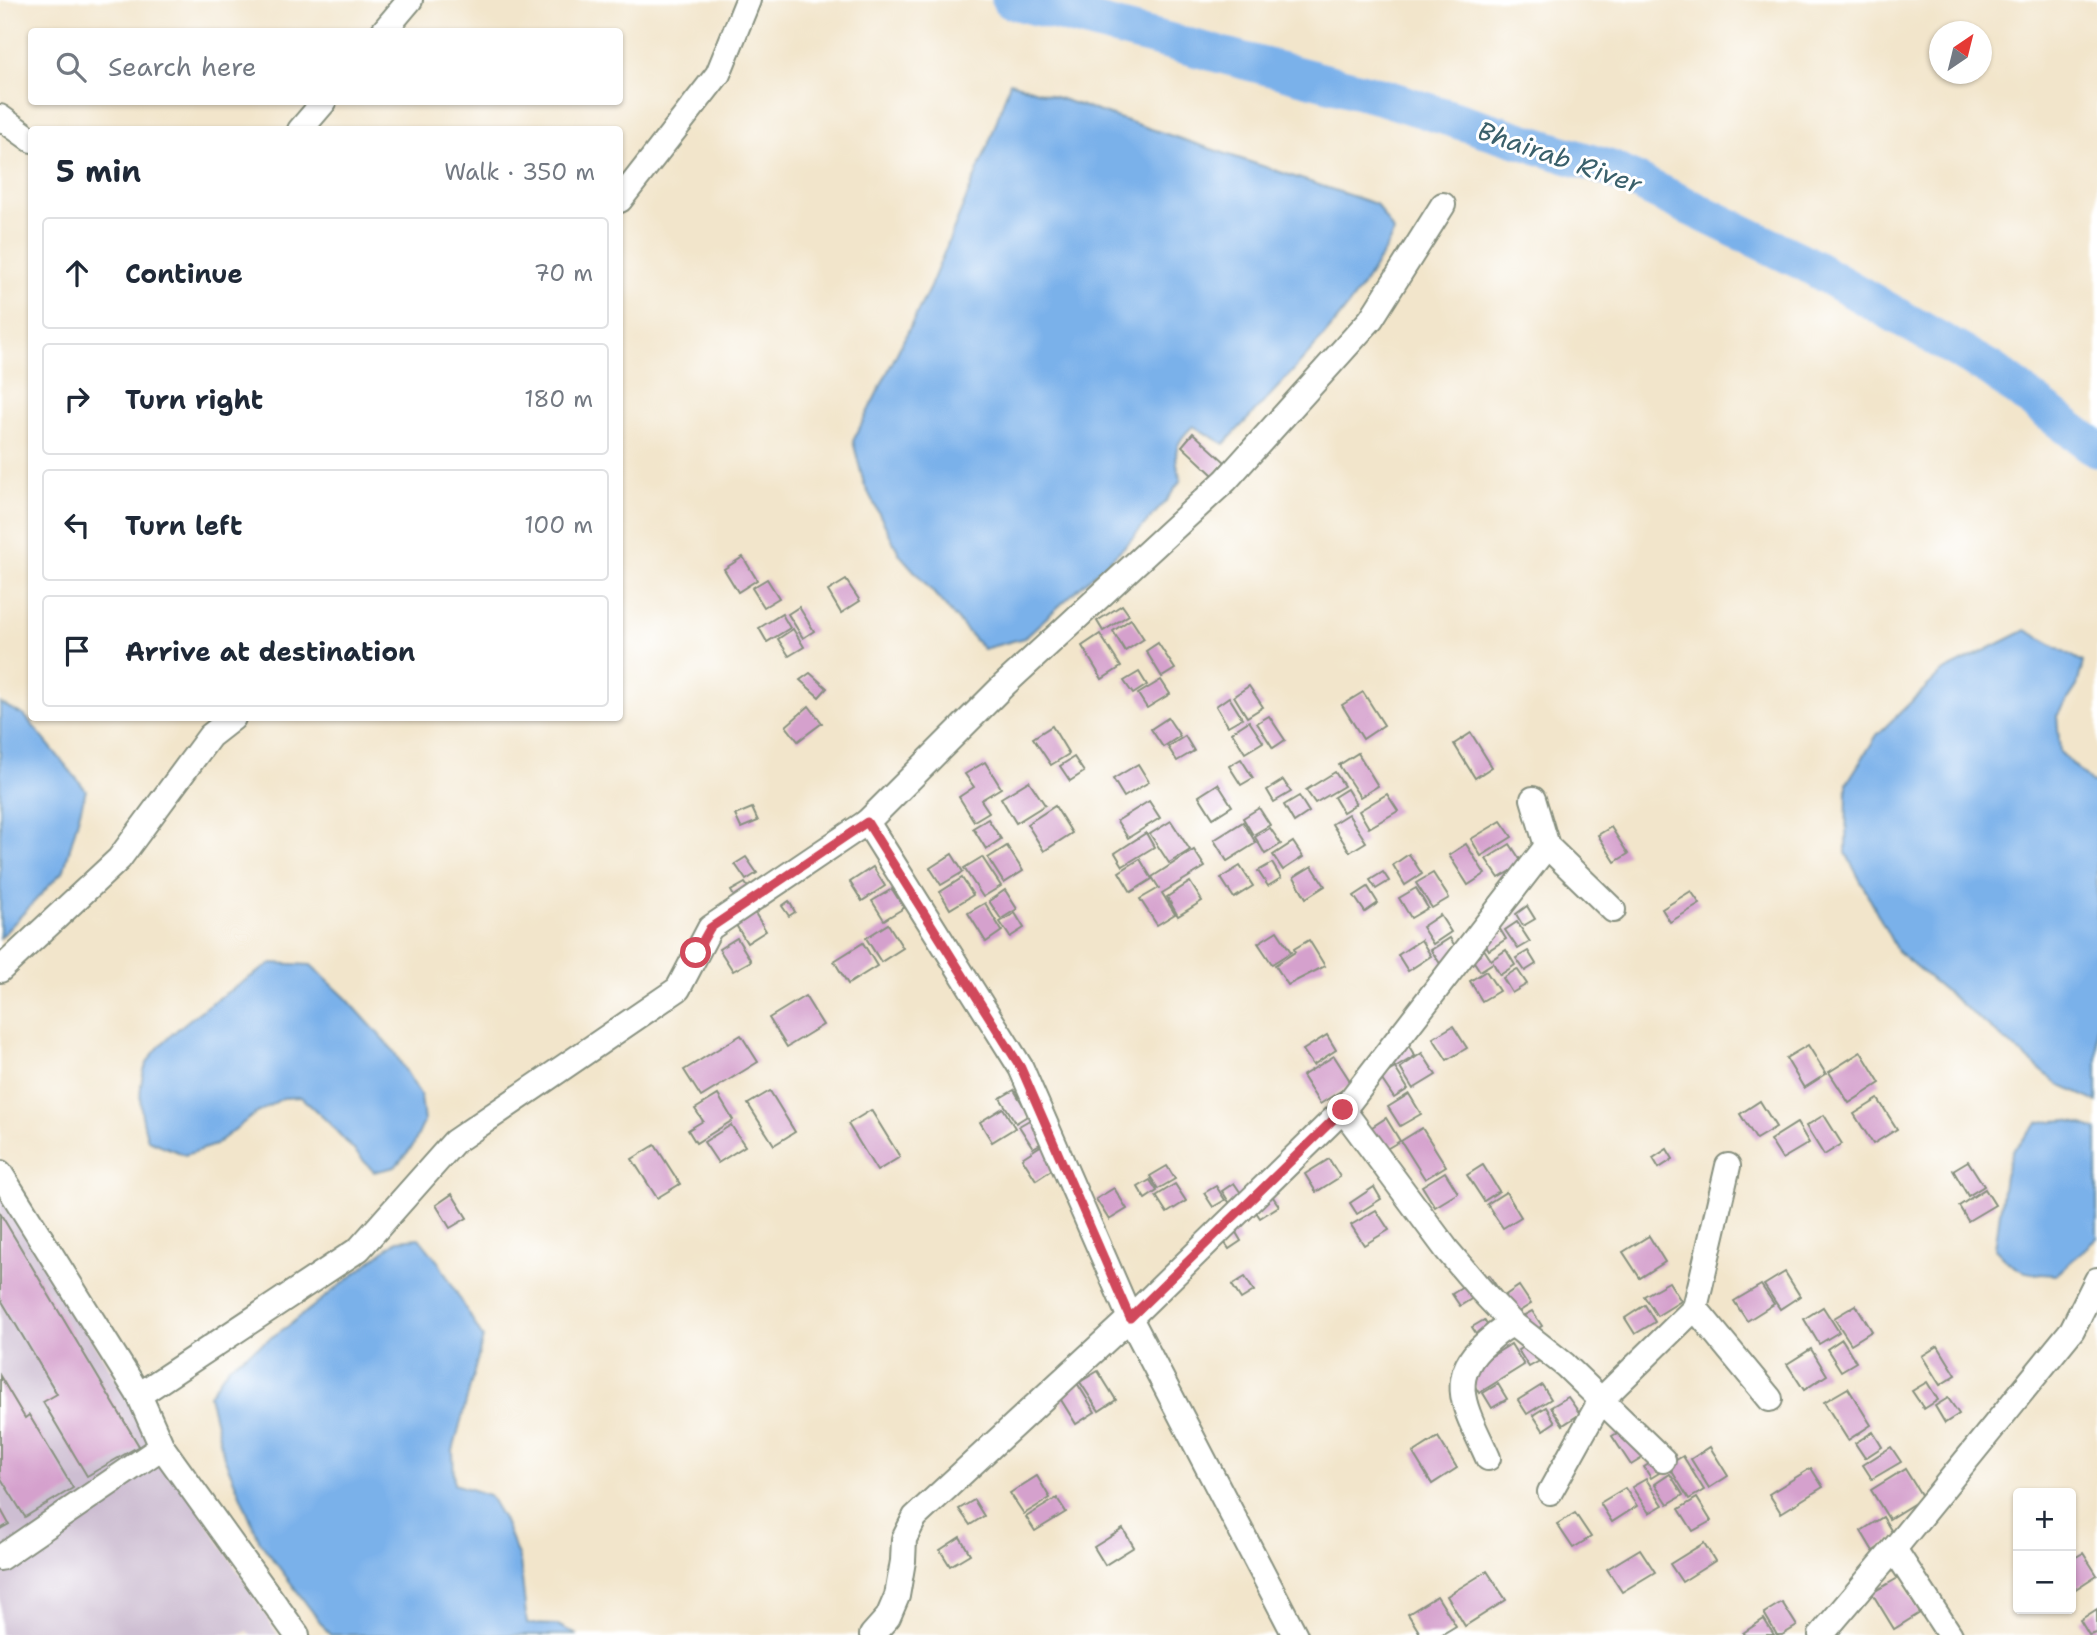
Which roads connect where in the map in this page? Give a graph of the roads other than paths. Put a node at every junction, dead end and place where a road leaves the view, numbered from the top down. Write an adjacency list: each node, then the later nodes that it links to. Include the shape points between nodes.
1 (410, 0): 3 (street)
2 (748, 0): 8 (street, via 718,74)
3 (386, 28)
4 (321, 105): 6 (street)
5 (0, 117): 7 (street)
6 (303, 126)
7 (28, 137)
8 (623, 196)
9 (1443, 205): 12 (street, via 1371,319 1226,480 1005,684)
10 (229, 721): 15 (street, via 210,736 119,859)
11 (1533, 799): 13 (street)
12 (867, 822): 21 (street, via 1021,1068); 23 (street, via 710,928 678,989 454,1142 359,1249)
13 (1547, 846): 14 (street); 16 (street)
14 (1613, 910)
15 (0, 970)
16 (1343, 1110): 21 (street); 22 (street, via 1447,1250)
17 (1728, 1166): 20 (street)
18 (0, 1173): 23 (street)
19 (2097, 1280): 30 (street, via 2072,1330)
20 (1695, 1308): 24 (street); 25 (street)
21 (1130, 1318): 33 (street, via 915,1517 904,1539 897,1596 888,1617); 34 (street)
22 (1513, 1324): 25 (street); 27 (street, via 1474,1353 1464,1367 1462,1396)
23 (139, 1395): 26 (street)
24 (1770, 1399)
25 (1601, 1400): 28 (street); 29 (street)
26 (162, 1447): 31 (street); 32 (street)
27 (1488, 1458)
28 (1662, 1460)
29 (1550, 1492)
30 (1894, 1549): 35 (street); 36 (street)
31 (0, 1558)
32 (297, 1635)
33 (872, 1635)
34 (1295, 1635)
35 (1821, 1635)
36 (1950, 1635)

